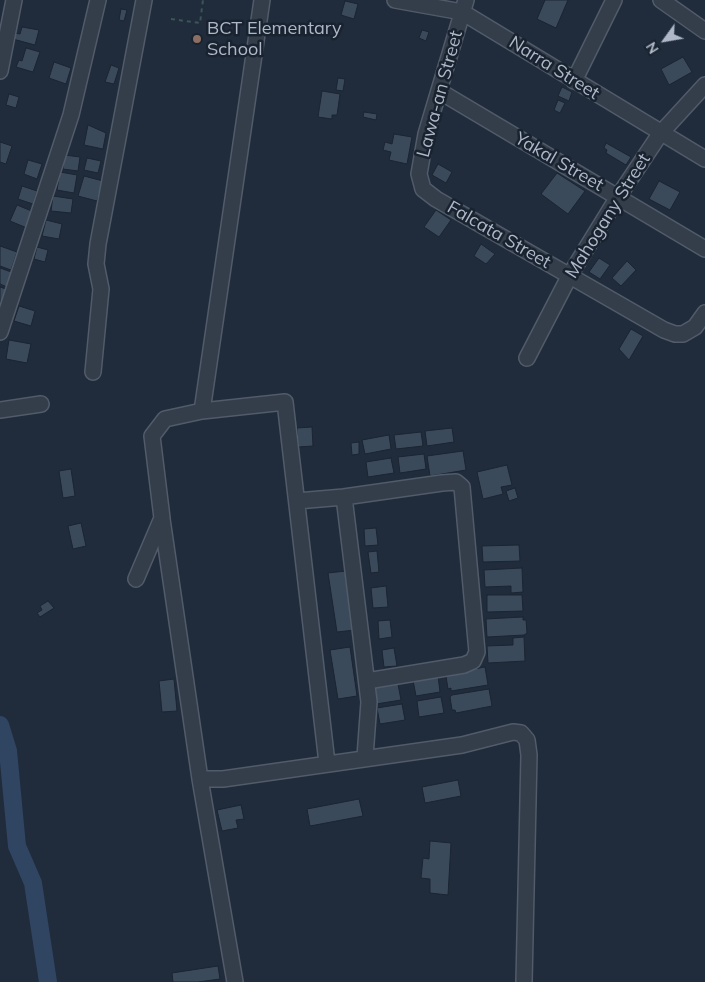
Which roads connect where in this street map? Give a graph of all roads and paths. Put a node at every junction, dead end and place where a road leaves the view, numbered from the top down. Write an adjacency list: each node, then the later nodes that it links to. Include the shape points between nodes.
1 (14, 0): 12 (street)
2 (98, 0): 24 (street, via 71,115)
3 (144, 0): 26 (street, via 98,244 96,264 101,290)
4 (203, 0): 10 (path, via 200,23)
5 (262, 0): 29 (street)
6 (395, 0): 9 (street, Narra Street)
7 (614, 0): 14 (street)
8 (661, 0): 11 (street)
9 (464, 6): 14 (street, Narra Street); 16 (street, Lawa-an Street)
10 (171, 19)
11 (705, 31)
12 (3, 44): 13 (street)
13 (0, 71)
14 (574, 81): 17 (street, Narra Street)
15 (705, 85): 17 (street, Mahogany Street)
16 (439, 92): 19 (street, Lawa-an Street, via 426,134 419,174); 20 (street, Yakal Street)
17 (660, 134): 18 (street, Narra Street); 20 (street, Mahogany Street)
18 (705, 159)
19 (423, 189): 22 (street, Falcata Street)
20 (618, 197): 21 (street, Yakal Street); 22 (street, Mahogany Street)
21 (705, 249)
22 (570, 275): 23 (street, Falcata Street, via 675,334 694,327); 25 (street, Mahogany Street)
23 (705, 313)
24 (0, 332)
25 (527, 358)
26 (92, 372)
27 (41, 404): 28 (street)
28 (0, 410)
29 (202, 411): 31 (street, via 285,402); 32 (street, via 165,419 152,436)
30 (344, 497): 31 (street); 34 (street); 34 (street, via 442,482 456,482 462,487 476,652 473,661)
31 (296, 501): 36 (street)
32 (162, 518): 33 (street); 37 (street)
33 (136, 580)
34 (366, 680): 35 (street, via 369,702)
35 (366, 757): 36 (street); 39 (street, via 462,745 513,732 521,733 527,740 530,755)
36 (327, 763): 37 (street)
37 (200, 780): 38 (street)
38 (235, 982)
39 (524, 982)

